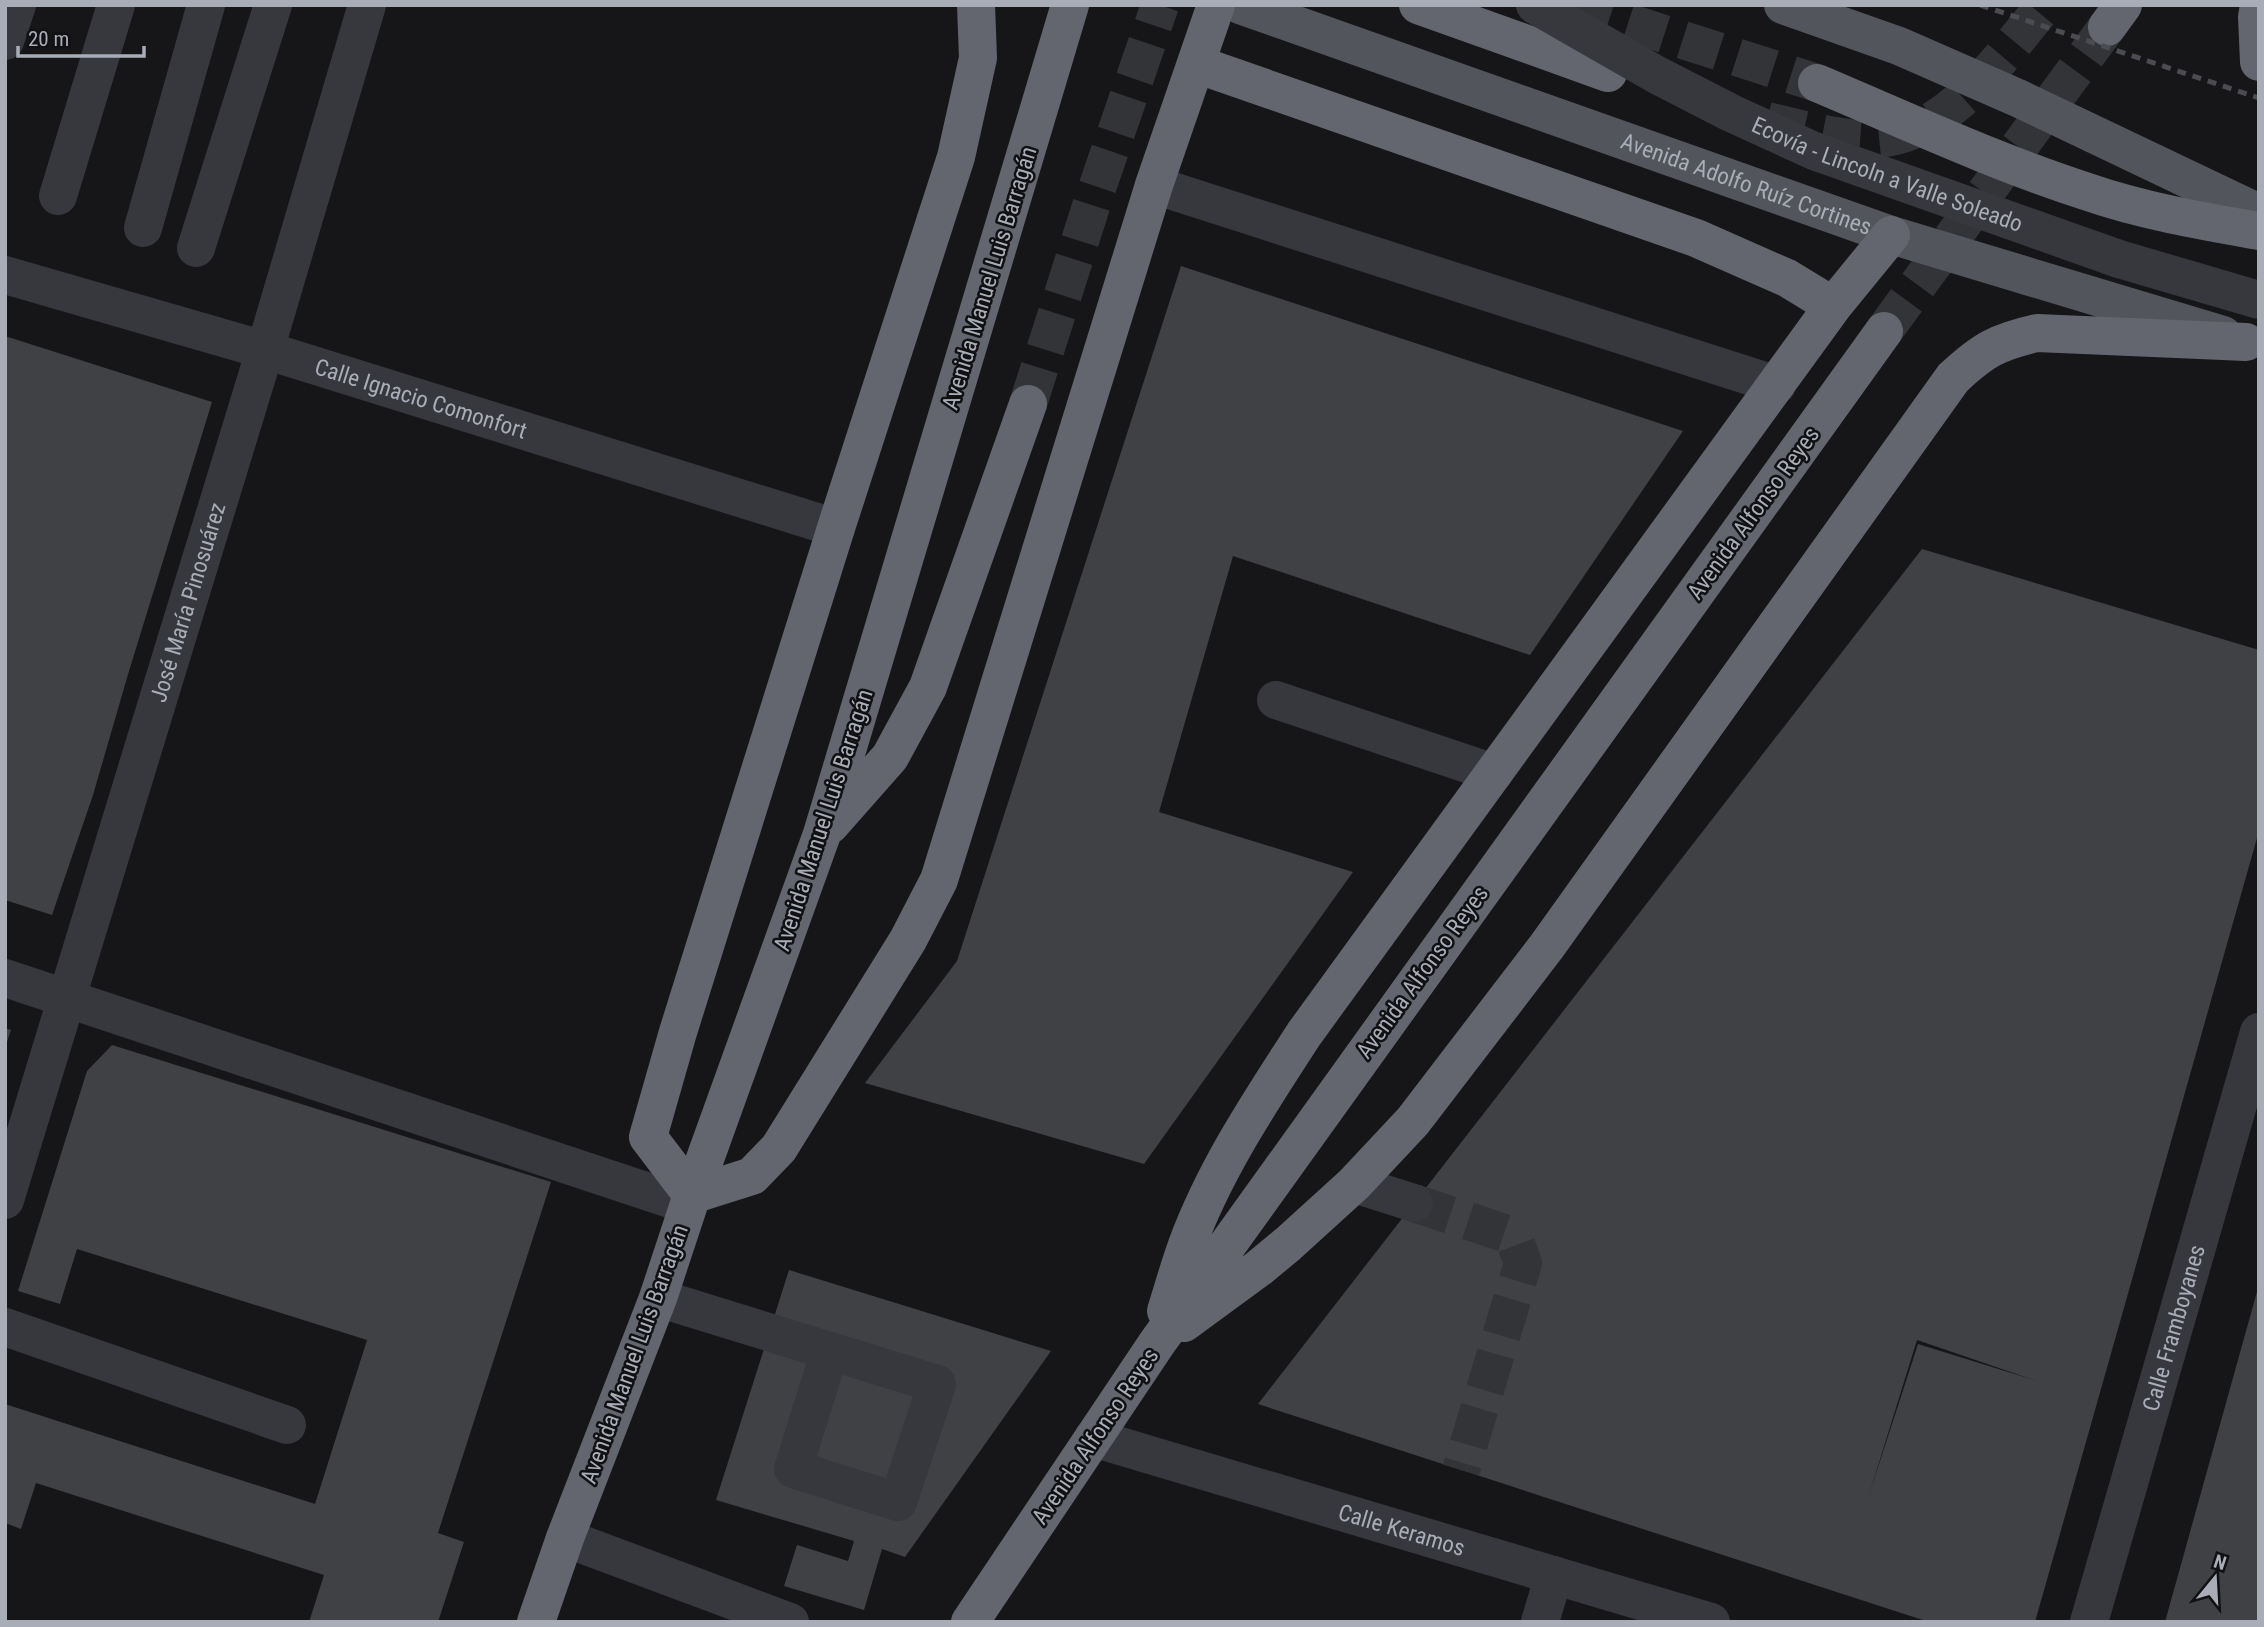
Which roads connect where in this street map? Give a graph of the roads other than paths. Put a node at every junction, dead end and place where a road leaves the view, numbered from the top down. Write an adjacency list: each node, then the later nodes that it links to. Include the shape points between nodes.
1 (18, 5): 15 (street)
2 (116, 5): 21 (street)
3 (206, 5): 23 (street)
4 (367, 5): 33 (street, José María Pinosuárez)
5 (976, 5): 36 (highway, via 978,58 956,157)
6 (1070, 5): 39 (highway, Avenida Manuel Luis Barragán)
7 (1216, 5): 17 (highway)
8 (1240, 5): 25 (main road, Avenida Adolfo Ruíz Cortines)
9 (1418, 5): 18 (highway)
10 (1535, 5): 29 (street, Ecovía - Lincoln a Valle Soleado, bridge, via 1657,75 1814,151 2119,259)
11 (1580, 5): 27 (street, via 1723,86 1811,124 2129,235)
12 (1783, 5): 22 (main road, via 1899,46 2021,99)
13 (269, 6): 26 (street)
14 (2259, 6): 16 (highway)
15 (5, 41)
16 (2259, 62)
17 (1196, 64): 20 (highway); 30 (highway, via 1696,238 1787,278)
18 (1608, 73)
19 (1817, 83): 24 (highway, via 1996,159 2090,193)
20 (1154, 185): 34 (street); 45 (highway, via 939,880 908,940 779,1148 752,1176)
21 (58, 196)
22 (2259, 214)
23 (143, 228)
24 (2259, 231)
25 (1891, 235): 30 (highway); 32 (main road, Avenida Adolfo Ruíz Cortines)
26 (196, 248)
27 (2259, 273)
28 (5, 275): 33 (street, Calle Ignacio Comonfort)
29 (2259, 300)
30 (1833, 306): 34 (highway)
31 (1884, 331): 49 (highway, Avenida Alfonso Reyes)
32 (2253, 344): 43 (highway, via 2037,333 1980,353 1953,377 1547,946 1413,1121)
33 (265, 350): 36 (street, Calle Ignacio Comonfort); 41 (street, José María Pinosuárez)
34 (1777, 385): 38 (highway)
35 (1028, 404): 39 (highway, via 928,687 890,757)
36 (836, 528): 45 (highway, via 648,1138)
37 (1276, 700): 38 (street)
38 (1494, 773): 49 (highway, via 1304,1034 1250,1118 1187,1245)
39 (822, 834): 45 (highway, Avenida Manuel Luis Barragán)
40 (5, 978): 41 (street)
41 (67, 997): 44 (street, José María Pinosuárez); 45 (street)
42 (2259, 1032): 61 (street, Calle Framboyanes)
43 (1354, 1184): 46 (street); 49 (highway, via 1259,1268)
44 (5, 1200)
45 (690, 1200): 47 (highway, Avenida Manuel Luis Barragán)
46 (1414, 1203)
47 (658, 1298): 50 (street); 53 (highway, Avenida Manuel Luis Barragán)
48 (5, 1327): 51 (street)
49 (1157, 1343): 52 (highway, Avenida Alfonso Reyes)
50 (830, 1351)
51 (287, 1425)
52 (1094, 1438): 54 (street, Calle Keramos); 58 (highway, Avenida Alfonso Reyes)
53 (561, 1549): 55 (highway, Avenida Manuel Luis Barragán); 56 (highway); 57 (street)
54 (1554, 1575): 59 (street); 60 (street, Calle Keramos)
55 (536, 1622)
56 (560, 1622)
57 (790, 1622)
58 (970, 1622)
59 (1540, 1622)
60 (1711, 1622)
61 (2089, 1622)

